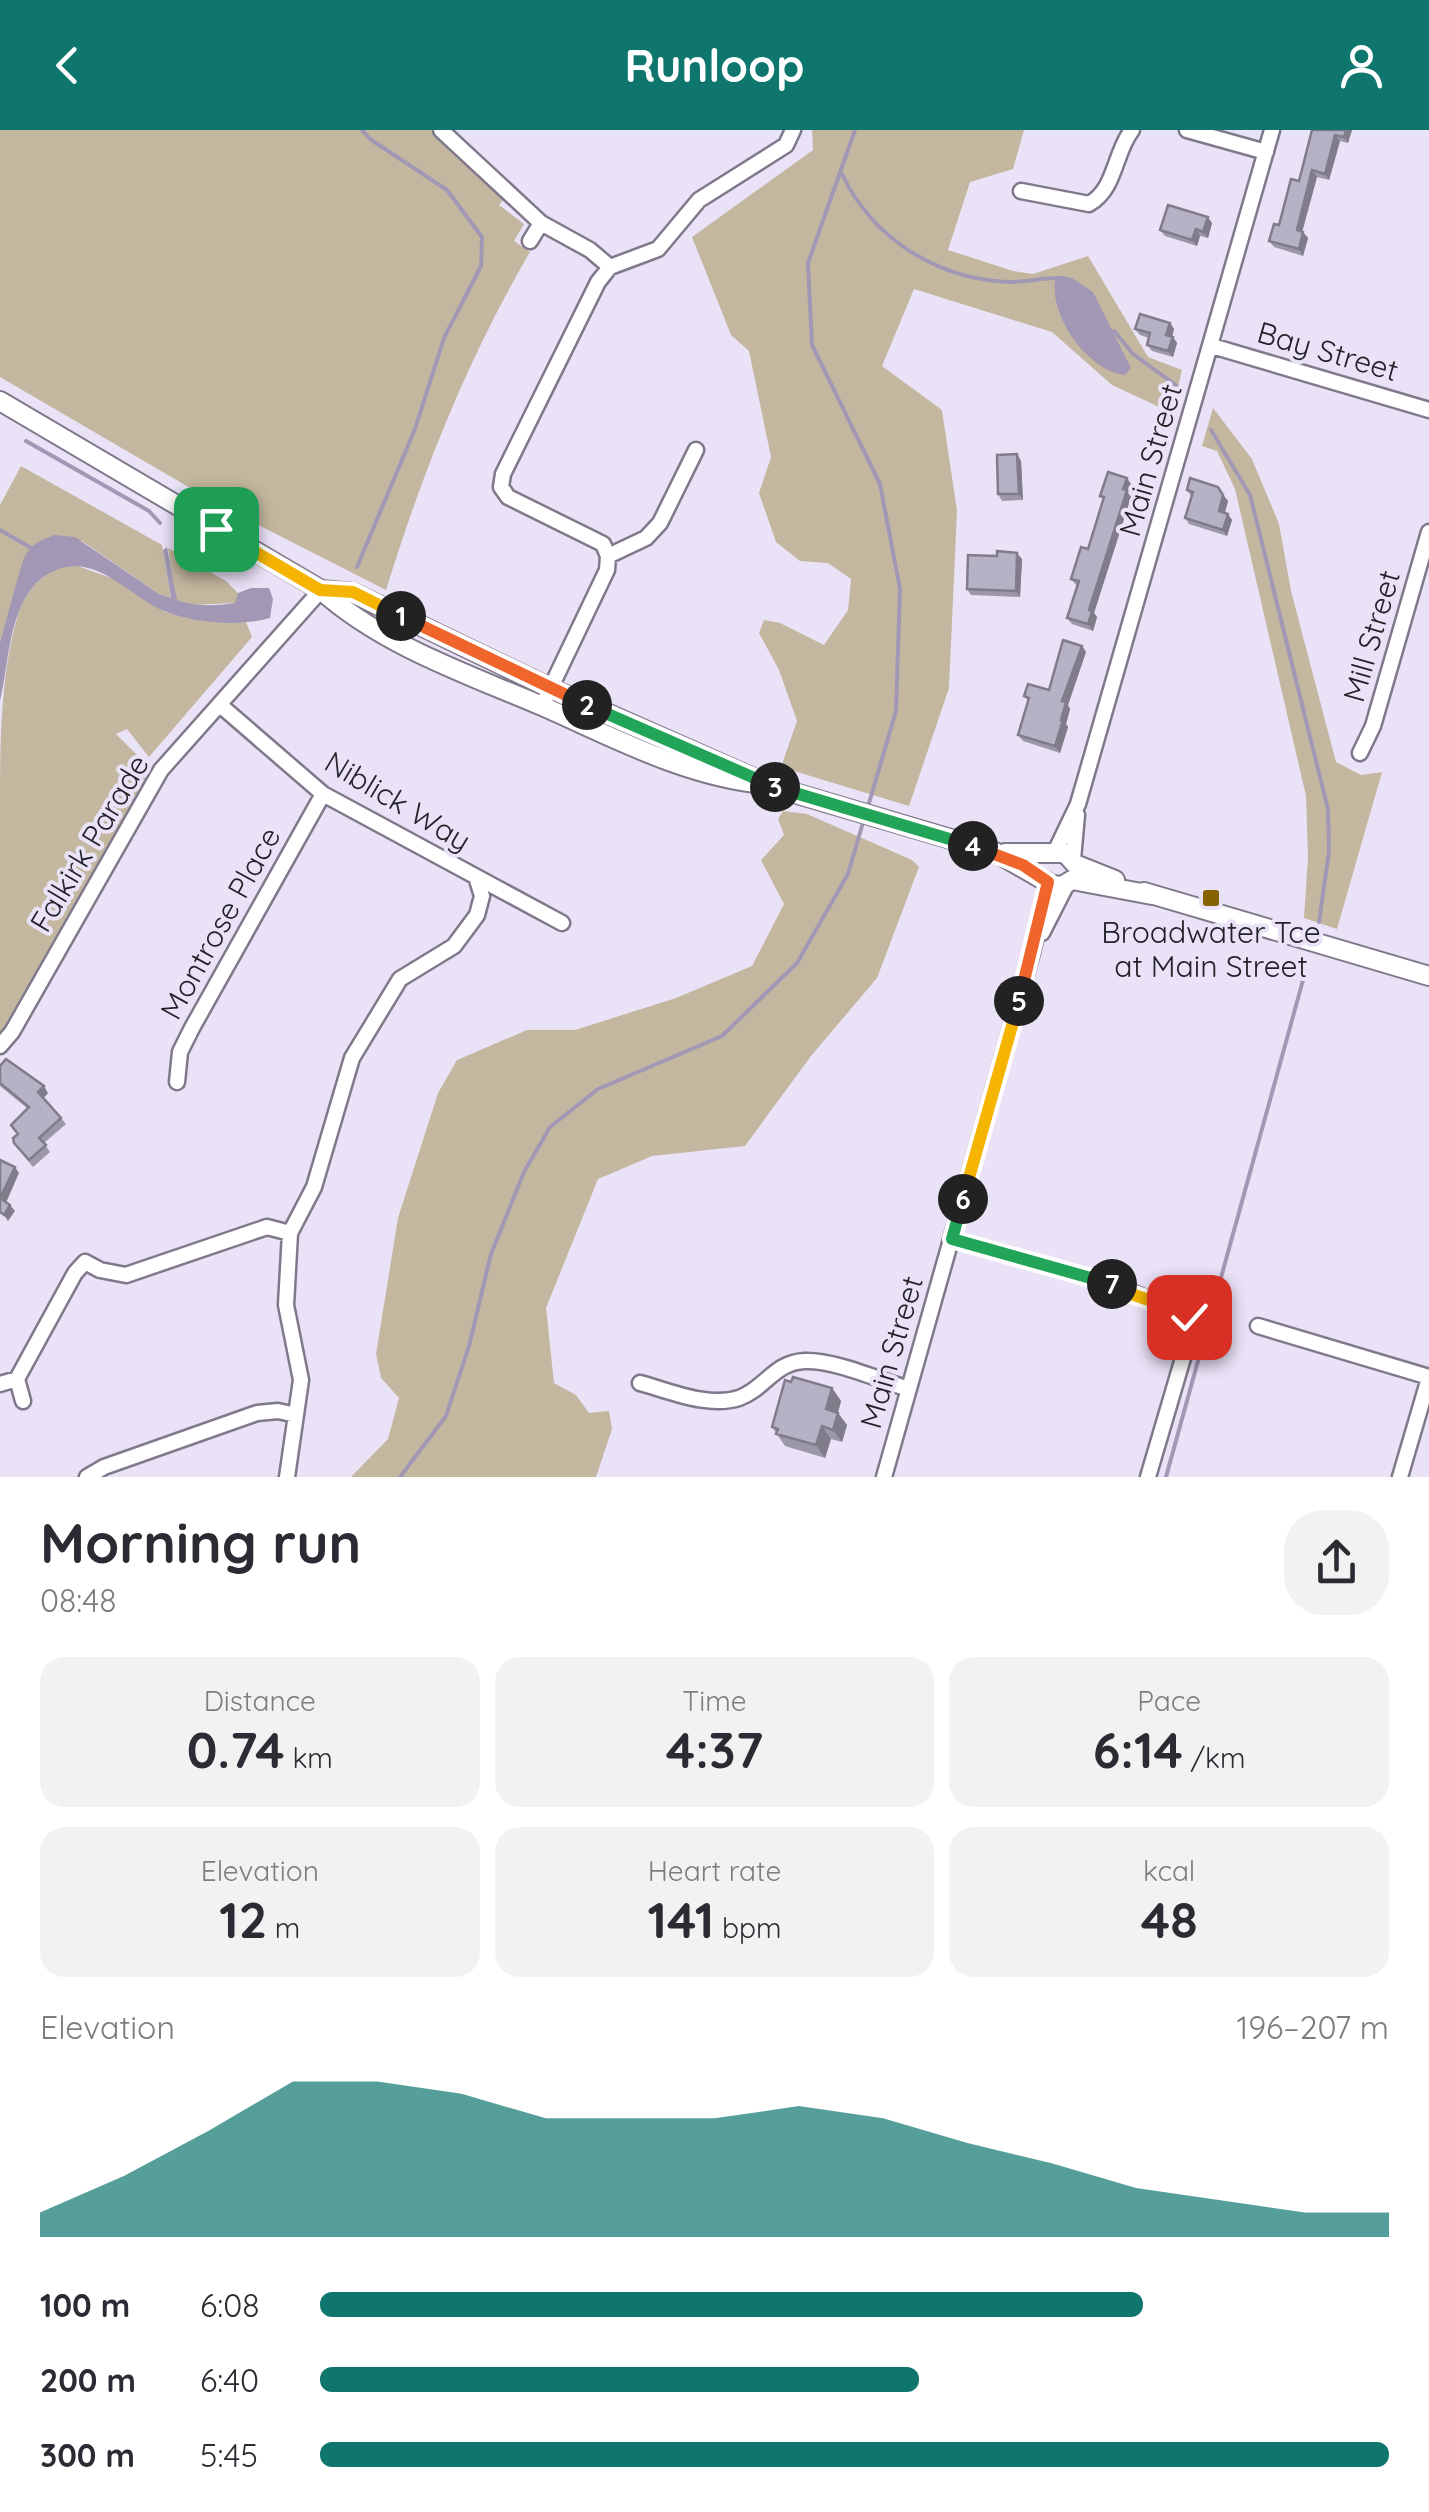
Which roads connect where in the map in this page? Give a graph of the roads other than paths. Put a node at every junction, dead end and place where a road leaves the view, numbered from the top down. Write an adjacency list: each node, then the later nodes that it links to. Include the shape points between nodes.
1 (441, 130): 8 (street)
2 (793, 130): 10 (street, via 786,145 699,200 658,249)
3 (1132, 130): 7 (street, via 1101,198 1088,204)
4 (1187, 130): 6 (street)
5 (1272, 130): 6 (street, Main Street)
6 (1266, 152): 11 (street, Main Street)
7 (1021, 191)
8 (541, 223): 9 (street); 10 (street)
9 (530, 241)
10 (610, 266): 16 (street, via 550,375 501,487 508,498 603,544)
11 (1212, 346): 13 (street, Bay Street); 24 (street, Main Street)
12 (0, 402): 17 (street)
13 (1429, 410)
14 (696, 450): 16 (street, via 660,524)
15 (1429, 532): 21 (street, Mill Street)
16 (608, 556): 18 (street)
17 (320, 590): 18 (street, via 353,592); 19 (street, Falkirk Parade); 20 (street, via 346,613 407,645)
18 (550, 688): 20 (street); 22 (street)
19 (220, 705): 23 (street, Niblick Way); 28 (street, Falkirk Parade, via 161,770)
20 (542, 706): 22 (street, via 653,756)
21 (1360, 753)
22 (764, 784): 24 (street)
23 (323, 794): 25 (street, Niblick Way); 29 (street, Montrose Place, via 192,1028 180,1052)
24 (1060, 869): 27 (street); 31 (street, Main Street)
25 (477, 880): 26 (street, Niblick Way); 30 (street, via 477,915 454,946 400,979 352,1058 314,1187)
26 (562, 924)
27 (1429, 976)
28 (0, 1046)
29 (177, 1082)
30 (290, 1232): 34 (street, via 267,1227 126,1275 86,1262); 39 (street, via 286,1305 301,1380)
31 (952, 1239): 37 (street, Main Street); 43 (street, via 1185,1312 1193,1324)
32 (1258, 1326): 33 (street)
33 (1429, 1378): 44 (street)
34 (16, 1379): 36 (street); 38 (street)
35 (640, 1383): 37 (street, via 722,1401 751,1392 774,1370 804,1361)
36 (0, 1384)
37 (909, 1390): 42 (street, Main Street)
38 (22, 1401)
39 (296, 1415): 40 (street, via 257,1413); 41 (street)
40 (88, 1477)
41 (287, 1477)
42 (884, 1477)
43 (1148, 1477)
44 (1400, 1477)

